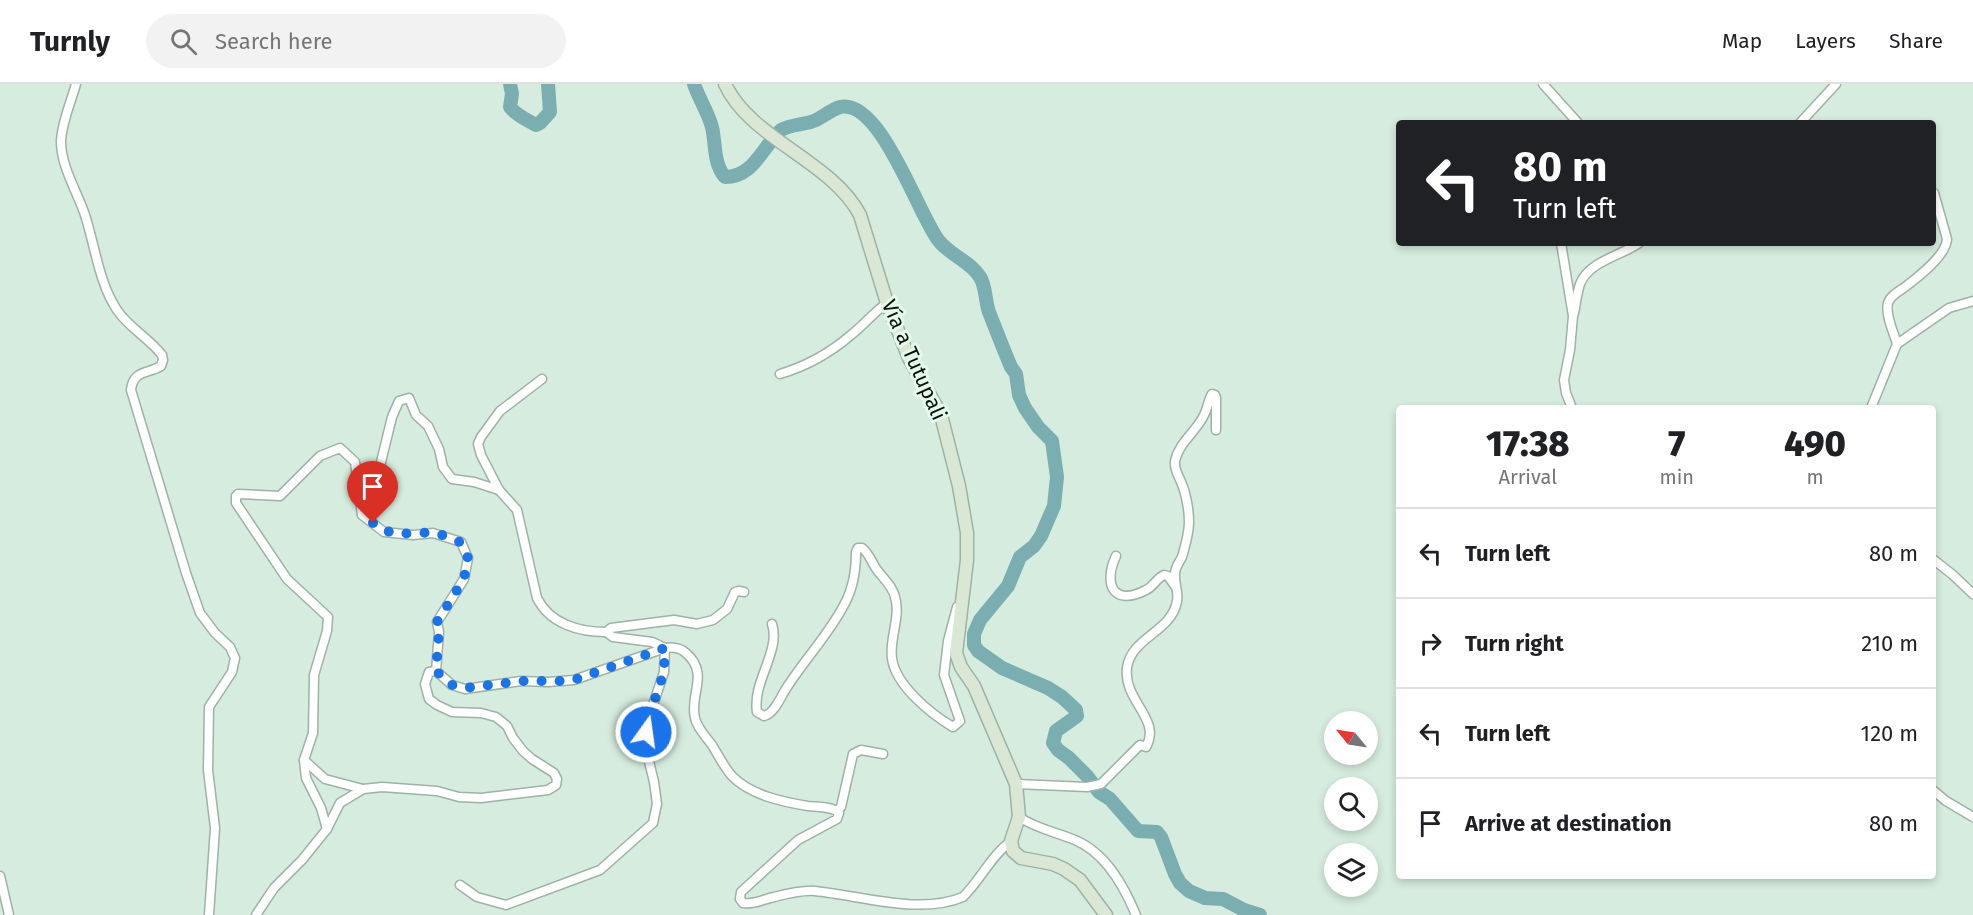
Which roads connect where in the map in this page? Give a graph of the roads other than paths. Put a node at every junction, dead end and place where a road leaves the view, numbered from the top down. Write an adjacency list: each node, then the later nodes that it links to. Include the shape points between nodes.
1 (76, 84): 46 (street, via 62,133 63,158 113,304 163,357 159,368 135,378 131,390 200,613 235,658 232,672 208,707 208,770 215,828)
2 (725, 84): 11 (street, Vía a Tutupali, via 737,105 831,181 855,206)
3 (1544, 84): 5 (street)
4 (1836, 84): 6 (street)
5 (1576, 120)
6 (1803, 120)
7 (1936, 200): 13 (street, via 1946,247 1890,299 1888,310)
8 (1561, 246): 12 (street)
9 (1635, 246): 12 (street, via 1585,277)
10 (1973, 302): 13 (street, via 1949,308)
11 (887, 303): 14 (street, via 825,354); 25 (street, Vía a Tutupali, via 946,432 967,533)
12 (1573, 316): 16 (street, via 1564,380)
13 (1897, 344): 17 (street)
14 (780, 374)
15 (542, 379): 19 (street, via 500,411 478,444)
16 (1571, 405)
17 (1872, 405)
18 (1216, 430): 23 (street, via 1216,398 1212,394 1204,416 1188,436 1175,463 1190,525 1175,573)
19 (499, 490): 20 (street, via 452,479 443,467 428,426 416,415 408,398 399,401 392,417); 28 (street, via 517,510 541,608 549,617 574,628)
20 (362, 515): 30 (street, via 384,532 433,533 460,542 468,558 464,579 437,622); 32 (street, via 355,462 339,448 320,456 280,496 236,496 236,503 287,579 328,617 314,675 313,733)
21 (1116, 556): 23 (street, via 1111,581 1118,596 1147,590 1164,575)
22 (1936, 562): 26 (street)
23 (1176, 589): 33 (street, via 1178,599 1169,619 1131,654 1127,669 1129,691 1150,725 1146,747 1140,745 1101,784 1091,787)
24 (744, 592): 28 (street, via 735,592 723,614 712,620 697,624 674,620 610,628)
25 (964, 594): 27 (street, via 948,641 944,675 960,721 953,727 927,708 898,675 892,658 896,598 862,548 856,552 851,588 832,625 770,713 764,716 756,705 775,631); 33 (street, Vía a Tutupali, via 956,653)
26 (1973, 594)
27 (772, 624)
28 (606, 632): 29 (street)
29 (665, 648): 30 (street, via 574,680 465,688 452,685); 36 (street, via 683,651 696,665 699,673 695,718 738,781 753,791); 42 (street, via 664,672 648,720 645,745 657,804 653,823 600,870 506,905 477,897)
30 (436, 671): 34 (street, via 429,672 426,678 429,699 444,709 481,713 502,721 523,751 556,775 556,785 548,790 481,798 427,790)
31 (883, 754): 36 (street, via 861,750 853,754)
32 (304, 760): 34 (street, via 325,779); 39 (street, via 306,778)
33 (1016, 783): 37 (street, Vía a Tutupali)
34 (363, 789): 39 (street, via 340,803)
35 (1936, 793): 38 (street)
36 (837, 811): 43 (street, via 837,819 798,840 741,892 740,899 752,904 811,890 840,895)
37 (1019, 817): 40 (street, Vía a Tutupali); 49 (street, via 1090,849 1120,880)
38 (1973, 817)
39 (327, 829): 47 (street, via 274,888)
40 (1011, 841): 44 (street, via 998,851 960,900 942,910); 48 (street, via 1021,858 1053,864 1080,880)
41 (0, 876): 45 (street)
42 (460, 885)
43 (890, 913)
44 (920, 914)
45 (9, 915)
46 (209, 915)
47 (256, 915)
48 (1106, 915)
49 (1136, 915)

